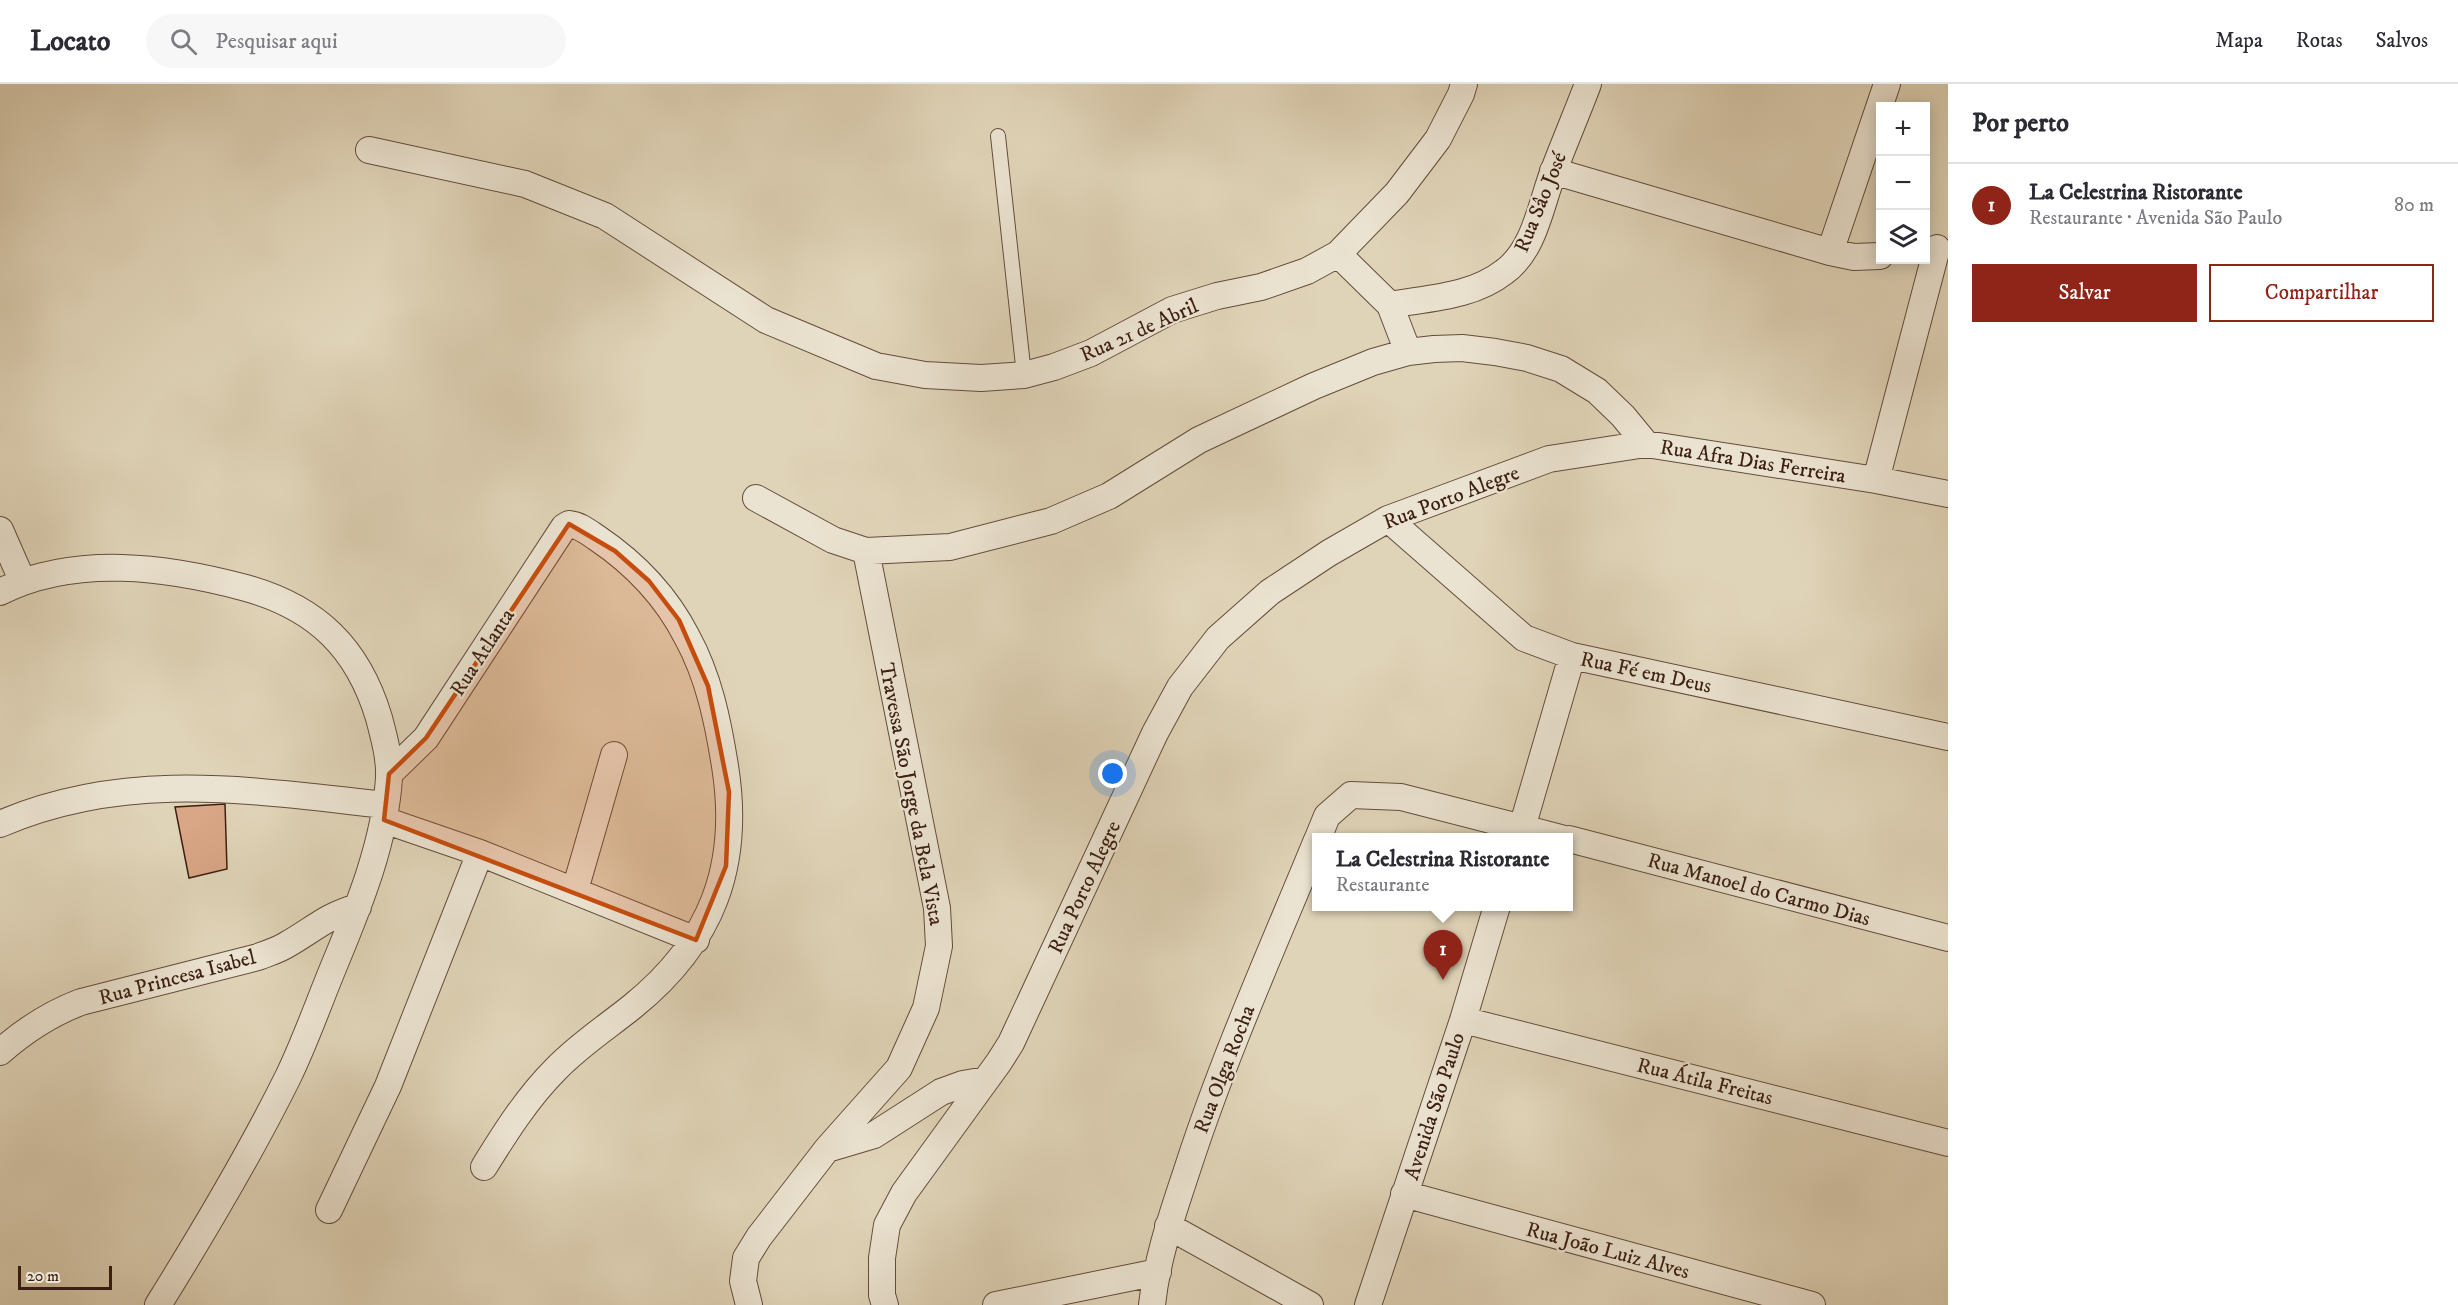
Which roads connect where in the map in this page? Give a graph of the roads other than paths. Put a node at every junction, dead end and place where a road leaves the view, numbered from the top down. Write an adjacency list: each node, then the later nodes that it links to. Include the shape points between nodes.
1 (1464, 84): 9 (street, Rua 21 de Abril, via 1437,139 1397,193)
2 (1588, 84): 6 (street, Rua Sâo José)
3 (1887, 84): 8 (street)
4 (998, 136): 13 (lane)
5 (369, 150): 13 (street, Rua 21 de Abril, via 525,184 605,216 766,320 876,366 925,375)
6 (1553, 171): 8 (street); 11 (street, Rua Sâo José, via 1528,242 1505,272 1464,292)
7 (1937, 249): 15 (street)
8 (1830, 252): 10 (street)
9 (1338, 254): 11 (street); 13 (street, Rua 21 de Abril, via 1307,271 1261,287 1172,310 1091,353)
10 (1876, 256)
11 (1390, 305): 12 (street)
12 (1408, 352): 14 (street, Rua Afra Dias Ferreira, via 1462,348 1527,358 1561,369 1597,391); 20 (street, via 1345,372 1199,440 1109,496 1051,522 950,547)
13 (1024, 375)
14 (1647, 444): 15 (street, Rua Afra Dias Ferreira); 18 (street, Rua Porto Alegre, via 1549,459)
15 (1876, 480): 16 (street, Rua Afra Dias Ferreira)
16 (1948, 494)
17 (756, 498): 20 (street, via 833,540)
18 (1388, 519): 22 (street, Rua Fé em Deus, via 1524,638); 40 (street, Rua Porto Alegre, via 1270,592 1218,638 1180,687 1011,1043)
19 (0, 530): 21 (street)
20 (866, 551): 42 (street, Travessa São Jorge da Bela Vista, via 937,908 939,946 926,1008 899,1068)
21 (11, 586): 25 (street, via 72,571 134,567 205,577 262,593 305,612 341,643 361,673 383,732)
22 (1572, 656): 23 (street, Rua Fé em Deus); 28 (street)
23 (1948, 736)
24 (614, 755): 33 (street)
25 (389, 774): 26 (street); 37 (street, Rua Atlanta, via 426,738 564,527 576,525 615,551 649,581 678,620 697,654 708,686 728,782 730,825 726,867)
26 (385, 812): 27 (street, via 228,790 141,789 80,797 31,810); 31 (street); 34 (street)
27 (0, 824)
28 (1520, 832): 29 (street, Rua Olga Rocha, via 1401,797 1351,795 1327,816)
29 (1320, 833)
30 (1573, 841): 36 (street, Rua Manoel do Carmo Dias)
31 (480, 853): 33 (street); 45 (street, via 388,1086)
32 (1312, 854): 46 (street, Rua Olga Rocha, via 1209,1104)
33 (575, 890): 37 (street)
34 (358, 907): 39 (street, Rua Princesa Isabel, via 322,921 285,946 258,957 81,1002 53,1013); 48 (street, via 290,1074 246,1158)
35 (1496, 911): 38 (street, Avenida São Paulo)
36 (1948, 938)
37 (696, 940): 43 (street, via 635,1005 556,1068 533,1094)
38 (1463, 1020): 41 (street, Rua Átila Freitas); 44 (street, Avenida São Paulo)
39 (0, 1052)
40 (986, 1080): 42 (street, via 941,1092 874,1136); 50 (street, Rua Porto Alegre, via 904,1193 887,1225 882,1258)
41 (1948, 1143)
42 (827, 1149): 49 (street, Travessa São Jorge da Bela Vista, via 746,1258 743,1281)
43 (484, 1167)
44 (1404, 1194): 54 (street, Avenida São Paulo); 55 (street, Rua João Luiz Alves)
45 (329, 1209)
46 (1168, 1227): 47 (street, Rua Olga Rocha); 53 (street)
47 (1158, 1272): 51 (street); 52 (street, Rua Olga Rocha)
48 (158, 1305)
49 (749, 1305)
50 (885, 1305)
51 (996, 1305)
52 (1152, 1305)
53 (1310, 1305)
54 (1368, 1305)
55 (1812, 1305)

